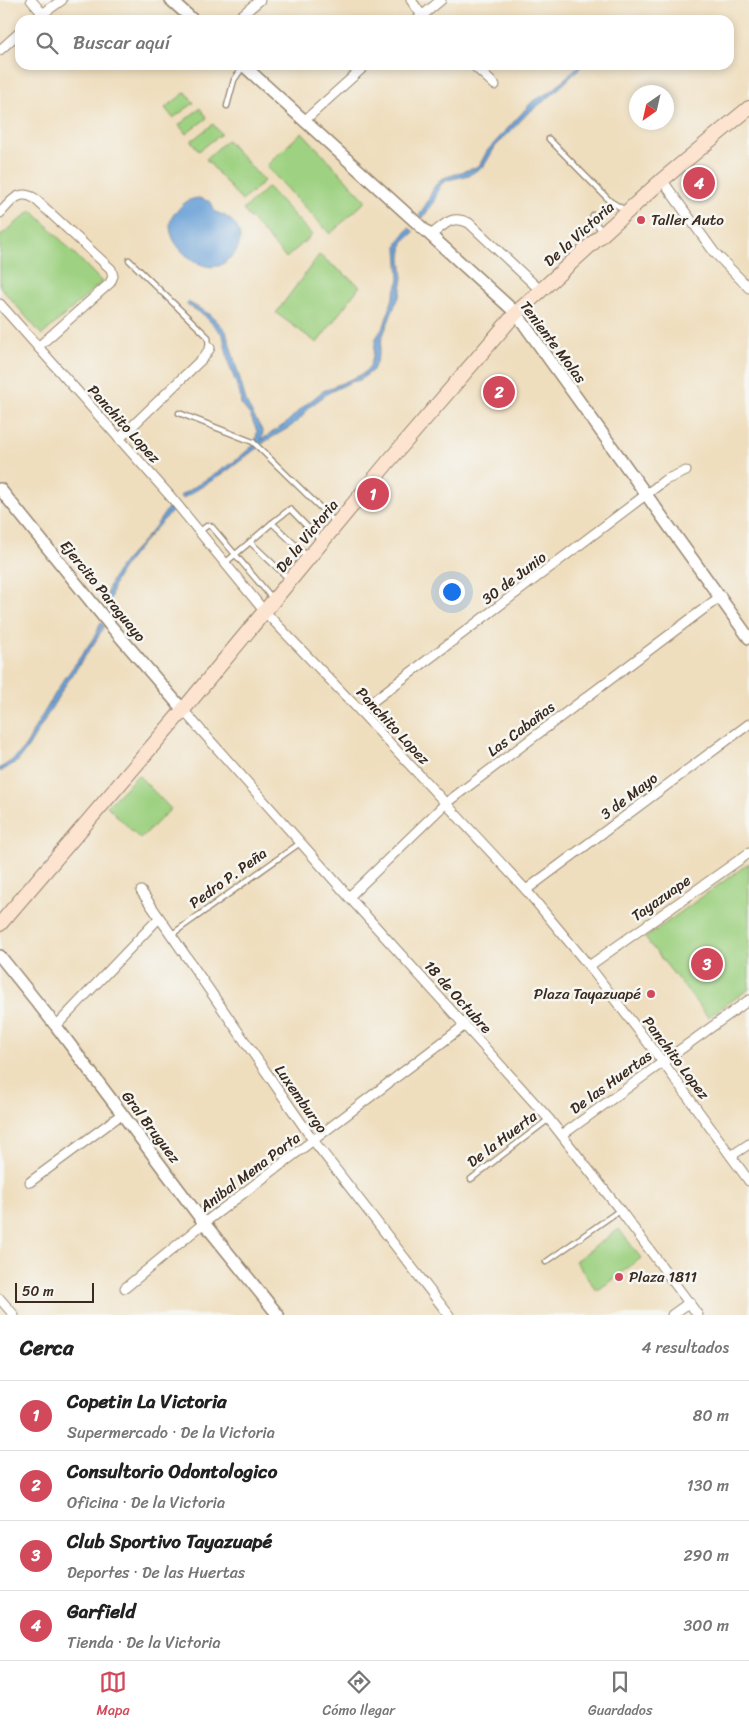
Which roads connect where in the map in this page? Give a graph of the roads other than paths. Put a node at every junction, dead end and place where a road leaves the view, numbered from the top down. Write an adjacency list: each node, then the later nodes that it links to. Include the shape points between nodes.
1 (31, 0): 7 (street)
2 (62, 0): 7 (street)
3 (171, 0): 9 (street)
4 (260, 0): 10 (street)
5 (411, 0): 11 (street)
6 (441, 0): 12 (street)
7 (42, 13): 8 (street)
8 (40, 15)
9 (188, 15)
10 (242, 15)
11 (419, 15)
12 (425, 15)
13 (15, 36): 14 (street)
14 (0, 50)
15 (241, 70): 20 (lane, via 234,80)
16 (248, 70): 22 (street, Teniente Molas)
17 (360, 70): 22 (street)
18 (479, 70): 19 (street)
19 (495, 85)
20 (227, 106)
21 (749, 108): 24 (main road, De la Victoria)
22 (304, 121): 29 (street, Teniente Molas)
23 (549, 140): 25 (lane, via 608,200)
24 (662, 180): 25 (main road, De la Victoria); 31 (street, via 714,252)
25 (627, 212): 28 (main road, De la Victoria)
26 (0, 213): 35 (street, via 20,195 28,194 111,269 113,276 110,283)
27 (593, 215): 28 (lane, via 592,219)
28 (604, 233): 32 (main road, De la Victoria)
29 (430, 236): 32 (street, via 452,219 460,218); 34 (street, Teniente Molas)
30 (129, 260): 36 (lane, via 208,337)
31 (749, 288)
32 (541, 291): 34 (main road, De la Victoria)
33 (0, 304): 35 (street, Panchito Lopez)
34 (516, 313): 41 (street, Teniente Molas); 43 (main road, De la Victoria)
35 (38, 347): 38 (street, Panchito Lopez)
36 (210, 348): 38 (street)
37 (179, 413): 43 (lane, via 253,442)
38 (119, 439): 44 (street, Panchito Lopez)
39 (686, 471): 41 (street, 30 de Junio, via 665,480)
40 (0, 489): 54 (street, Ejercito Paraguayo)
41 (647, 495): 51 (street, Teniente Molas); 55 (street, 30 de Junio)
42 (272, 523): 45 (lane); 46 (lane, via 290,509); 48 (lane)
43 (337, 525): 46 (main road, De la Victoria)
44 (199, 532): 47 (lane, via 210,525); 49 (street, Panchito Lopez)
45 (250, 542): 47 (lane); 50 (lane)
46 (323, 542): 48 (main road, De la Victoria)
47 (235, 555): 49 (lane); 52 (lane)
48 (310, 558): 50 (main road, De la Victoria)
49 (225, 564): 52 (street, Panchito Lopez)
50 (291, 581): 52 (main road, De la Victoria)
51 (721, 596): 53 (street, Teniente Molas); 57 (street, Las Cabañas)
52 (270, 606): 54 (main road, De la Victoria); 55 (street, Panchito Lopez)
53 (749, 638)
54 (183, 710): 58 (street, 18 de Octubre); 64 (main road, De la Victoria)
55 (360, 710): 57 (street, Panchito Lopez)
56 (749, 724): 60 (street, 3 de Mayo)
57 (446, 802): 60 (street, Panchito Lopez); 62 (street, Las Cabañas)
58 (300, 843): 62 (street, 18 de Octubre); 65 (lane, Pedro P. Peña)
59 (749, 853): 67 (street, Tayazuape)
60 (526, 890): 67 (street, Panchito Lopez)
61 (141, 891): 63 (street, Luxemburgo)
62 (349, 898): 69 (street, 18 de Octubre)
63 (159, 918): 65 (street, Luxemburgo); 70 (street)
64 (0, 924)
65 (171, 935): 75 (street, Luxemburgo)
66 (0, 956): 70 (street, Gral Bruguez)
67 (589, 966): 71 (street, Panchito Lopez)
68 (749, 1000): 71 (street, De las Huertas)
69 (464, 1025): 73 (street, 18 de Octubre); 75 (street, Anibal Mena Porta)
70 (56, 1026): 72 (street, Gral Bruguez)
71 (662, 1061): 74 (street, De las Huertas); 77 (street, Panchito Lopez)
72 (122, 1114): 80 (street); 82 (street, Gral Bruguez)
73 (549, 1119): 74 (street, 18 de Octubre); 78 (lane, De la Huerta)
74 (562, 1135): 81 (street, 18 de Octubre)
75 (313, 1140): 82 (street, Anibal Mena Porta); 89 (street, Luxemburgo)
76 (749, 1144): 77 (street)
77 (731, 1156): 79 (street, Panchito Lopez)
78 (471, 1179)
79 (749, 1181)
80 (30, 1182)
81 (620, 1210): 83 (lane); 86 (street, 18 de Octubre)
82 (204, 1223): 84 (street, Anibal Mena Porta); 88 (street, Gral Bruguez)
83 (546, 1262)
84 (125, 1288)
85 (0, 1299): 87 (street)
86 (690, 1302): 90 (street); 91 (street, 18 de Octubre)
87 (14, 1315)
88 (278, 1315)
89 (449, 1315)
90 (672, 1315)
91 (698, 1315)

